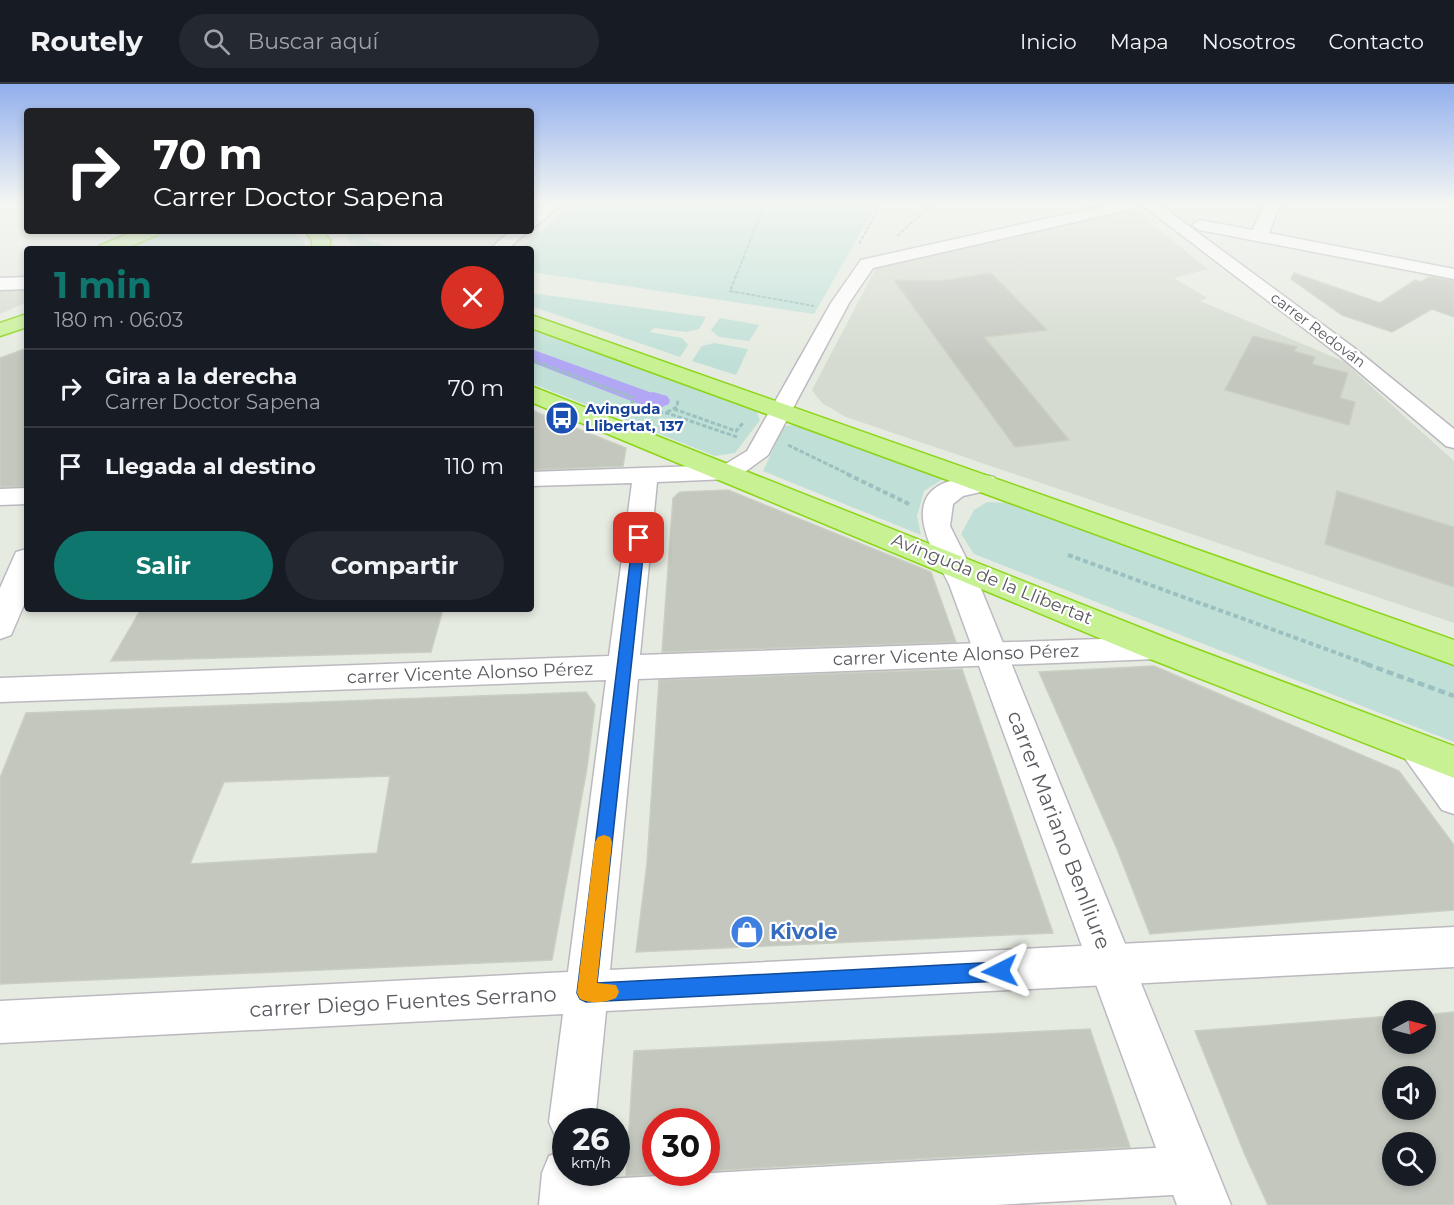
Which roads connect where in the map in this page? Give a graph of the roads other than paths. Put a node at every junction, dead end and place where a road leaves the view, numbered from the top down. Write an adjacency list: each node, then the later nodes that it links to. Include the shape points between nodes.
1 (901, 256): 16 (street, via 867,264 840,303)
2 (1219, 256): 18 (street, carrer Redován, via 1346,351)
3 (1243, 256): 17 (street, carrer Redován, via 1371,350)
4 (1361, 256): 6 (street)
5 (24, 274): 7 (street)
6 (1454, 274)
7 (0, 276)
8 (24, 282): 9 (street)
9 (0, 284)
10 (24, 321): 12 (highway)
11 (534, 322): 16 (highway)
12 (0, 330)
13 (24, 335): 14 (highway)
14 (0, 343)
15 (534, 394): 19 (highway, Avinguda de la Llibertat)
16 (781, 411): 19 (street, via 756,455); 22 (highway)
17 (1454, 419)
18 (1454, 441)
19 (729, 472): 20 (street); 25 (highway, Avinguda de la Llibertat)
20 (645, 475): 21 (street); 31 (street)
21 (534, 479)
22 (984, 483): 25 (street, carrer Mariano Benlliure, via 954,489 939,501 936,526); 29 (highway)
23 (24, 496): 24 (street)
24 (0, 497)
25 (956, 564): 28 (highway, Avinguda de la Llibertat); 30 (street, carrer Mariano Benlliure)
26 (24, 567): 27 (street)
27 (0, 627)
28 (1157, 648): 30 (street, carrer Vicente Alonso Pérez); 33 (highway, Avinguda de la Llibertat)
29 (1454, 653)
30 (991, 654): 31 (street, carrer Vicente Alonso Pérez); 37 (street, carrer Mariano Benlliure)
31 (624, 667): 32 (street, carrer Vicente Alonso Pérez); 38 (street)
32 (0, 690)
33 (1413, 746): 34 (highway, Avinguda de la Llibertat); 35 (street)
34 (1454, 762)
35 (1454, 799)
36 (1454, 947): 37 (street, carrer Diego Fuentes Serrano)
37 (1111, 965): 38 (street, carrer Diego Fuentes Serrano); 42 (street, carrer Mariano Benlliure)
38 (586, 993): 39 (street, carrer Diego Fuentes Serrano); 40 (street)
39 (0, 1022)
40 (574, 1108)
41 (565, 1186): 43 (street)
42 (1197, 1188): 44 (street)
43 (563, 1205)
44 (575, 1205)

